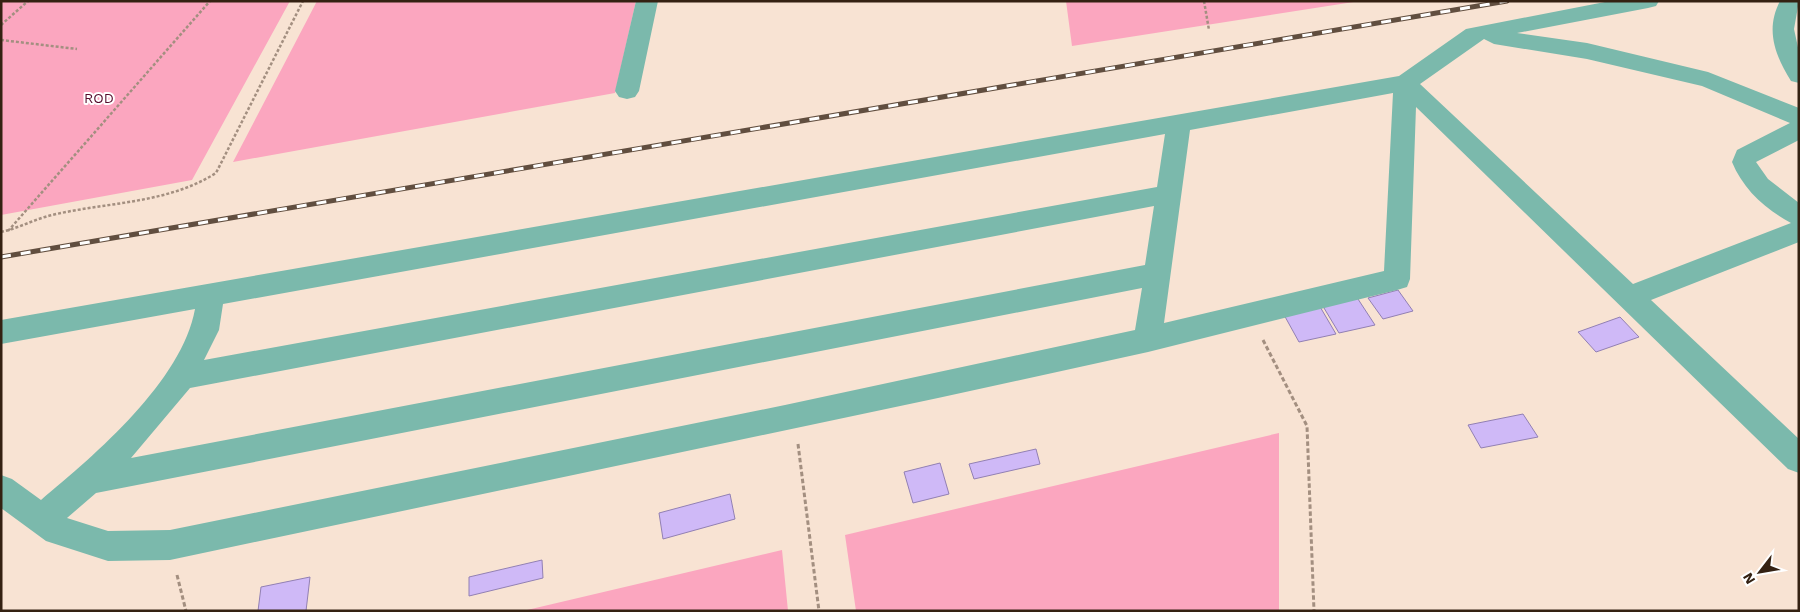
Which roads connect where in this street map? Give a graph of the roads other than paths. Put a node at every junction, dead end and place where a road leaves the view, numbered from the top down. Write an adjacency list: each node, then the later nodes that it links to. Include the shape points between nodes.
1 (647, 1): 7 (street)
2 (1648, 1): 4 (street)
3 (1791, 1): 5 (street, via 1784,15 1783,35 1787,52)
4 (1474, 34): 6 (street); 8 (street, via 1588,51 1708,80)
5 (1799, 75)
6 (1405, 83): 9 (street); 15 (street); 17 (street, via 1397,279)
7 (627, 90)
8 (1799, 117)
9 (1179, 123): 11 (street); 14 (street)
10 (1799, 129): 12 (street, via 1746,156 1744,162 1747,172)
11 (1168, 194): 13 (street); 18 (street)
12 (1797, 230): 15 (street)
13 (1157, 274): 17 (street); 20 (street)
14 (211, 295): 16 (street); 18 (street, via 205,330)
15 (1631, 296): 19 (street)
16 (1, 332)
17 (1148, 340): 22 (street, via 170,545 108,546 57,530)
18 (181, 377): 20 (street, via 136,432)
19 (1799, 459)
20 (88, 480): 22 (street)
21 (1, 489): 22 (street)
22 (43, 518)

